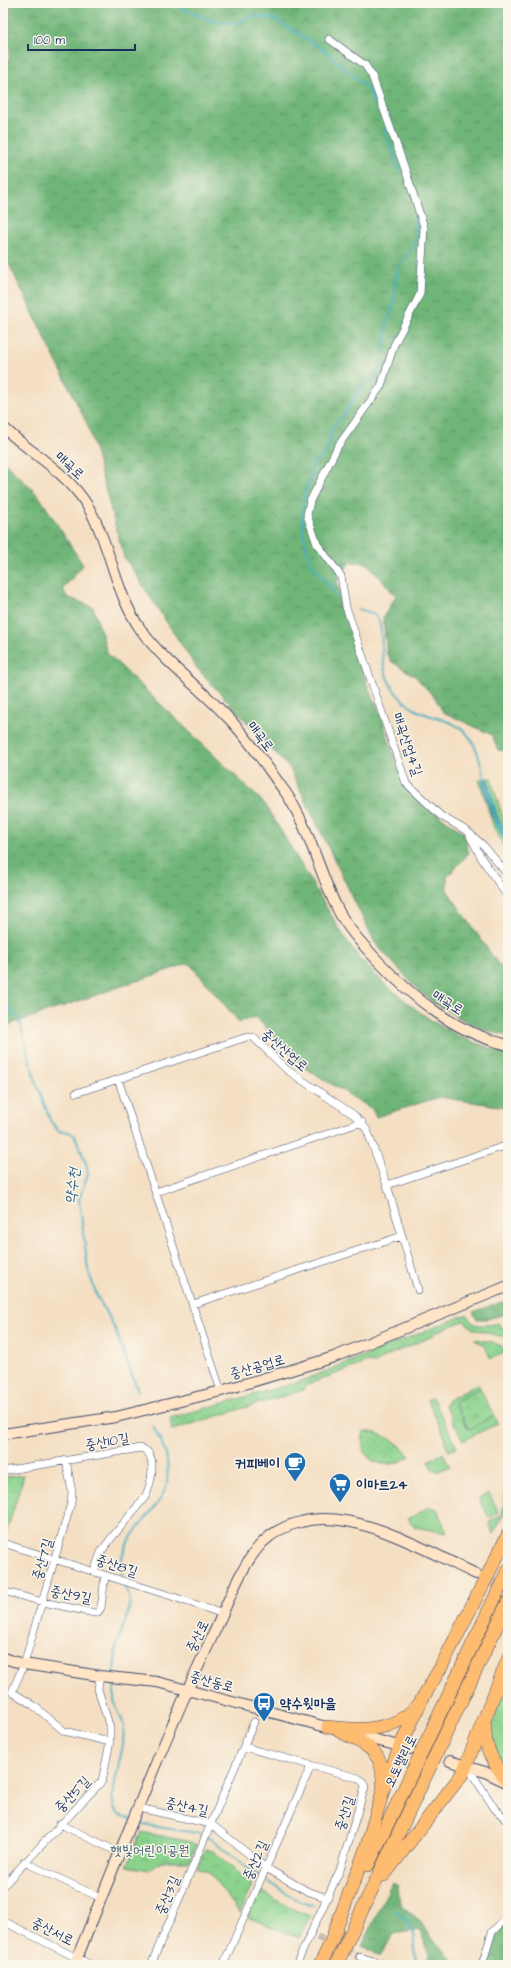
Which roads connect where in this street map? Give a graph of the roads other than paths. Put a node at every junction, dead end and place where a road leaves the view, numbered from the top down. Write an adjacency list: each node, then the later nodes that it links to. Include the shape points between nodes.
1 (329, 39): 3 (street, 매곡산업4길, via 365,65 372,76 424,227 420,294 394,345 381,386 338,446 310,501 307,514 317,544 341,576 346,606 406,783 441,816)
2 (3, 427): 6 (street, 매곡로, via 20,444 67,478 88,506 131,614 167,662 233,724 286,794 300,815 336,905 354,934 399,984 427,1007 462,1027)
3 (467, 831): 4 (street, 매곡산업4길, via 484,846); 5 (street, via 482,859)
4 (508, 875)
5 (508, 897)
6 (508, 1045)
7 (118, 1080): 8 (street, 중산산업로); 9 (street, 중산산업로, via 253,1037 292,1074); 12 (street)
8 (76, 1093)
9 (362, 1122): 11 (street, 중산산업로); 12 (street)
10 (508, 1145): 11 (street)
11 (387, 1185): 13 (street, 중산산업로)
12 (156, 1192): 16 (street)
13 (402, 1236): 15 (street, 중산산업로); 16 (street)
14 (508, 1286): 17 (street, 중산공업로, via 334,1357)
15 (418, 1290)
16 (193, 1304): 17 (street)
17 (221, 1391): 18 (street, 중산공업로, via 116,1417)
18 (3, 1434)
19 (66, 1460): 20 (street, 중산10길); 23 (street, 중산7길, via 72,1498); 25 (street, 중산10길, via 141,1448 148,1453 152,1466 150,1488 108,1541)
20 (3, 1471)
21 (508, 1536): 37 (highway)
22 (3, 1543): 23 (street, 중산8길)
23 (56, 1558): 25 (street, 중산8길); 29 (street, 중산7길)
24 (508, 1570): 62 (highway, 오토밸리로)
25 (94, 1572): 27 (street, 중산8길)
26 (476, 1574): 31 (street, 중산로, via 364,1525 333,1519 302,1521 276,1532 263,1543 240,1577)
27 (105, 1576): 29 (street, 중산9길, via 101,1608 98,1612); 31 (street, 중산8길)
28 (3, 1591): 29 (street, 중산9길)
29 (42, 1602): 34 (street, 중산7길)
30 (508, 1602): 57 (highway, 오토밸리로)
31 (223, 1614): 36 (street, 중산로)
32 (3, 1658): 34 (street, 중산동로)
33 (508, 1659): 38 (highway)
34 (24, 1664): 35 (street, 중산동로); 41 (street, 중산7길, via 12,1692 33,1705 64,1731)
35 (100, 1676): 36 (street, 중산동로); 41 (street, 중산5길, via 98,1689 110,1728)
36 (187, 1688): 40 (street, 중산동로); 49 (street, 중산로)
37 (422, 1699): 40 (highway, via 408,1715 382,1727 364,1730); 43 (highway)
38 (487, 1712): 46 (highway); 47 (highway, via 485,1741 494,1764)
39 (254, 1722): 42 (street, 중산3길)
40 (331, 1728): 43 (street, 중산동로); 48 (highway, via 363,1743 379,1756 384,1772)
41 (110, 1742): 51 (street, 중산5길, via 102,1781)
42 (244, 1747): 45 (street, 중산1길); 52 (street, 중산3길)
43 (404, 1748): 48 (highway)
44 (450, 1761): 46 (street)
45 (311, 1766): 55 (street, 중산2길); 59 (street, 중산1길, via 358,1778 365,1787 340,1870)
46 (467, 1766): 47 (street); 50 (street, via 495,1809); 57 (highway)
47 (508, 1782)
48 (383, 1792): 62 (highway, via 366,1848)
49 (139, 1808): 52 (street, 중산4길); 53 (street, 중산로)
50 (508, 1821)
51 (60, 1824): 53 (street); 54 (street, 중산5길)
52 (210, 1826): 55 (street, 중산4길); 66 (street, 중산3길)
53 (120, 1853): 58 (street, 중산로)
54 (24, 1862): 56 (street, 중산5길); 58 (street)
55 (265, 1870): 59 (street, 중산4길); 67 (street, 중산2길)
56 (3, 1886)
57 (368, 1895): 70 (highway, 오토밸리로)
58 (102, 1898): 64 (street, 중산로)
59 (326, 1900): 68 (street, 중산1길, via 317,1920 314,1936)
60 (508, 1916): 72 (street, via 492,1932)
61 (3, 1921): 64 (street, 중산서로)
62 (333, 1936): 69 (highway, 오토밸리로)
63 (360, 1957): 71 (street)
64 (77, 1958): 65 (street, 중산서로)
65 (91, 1965)
66 (152, 1965)
67 (223, 1965)
68 (296, 1965)
69 (320, 1965)
70 (336, 1965)
71 (388, 1965)
72 (482, 1965)

